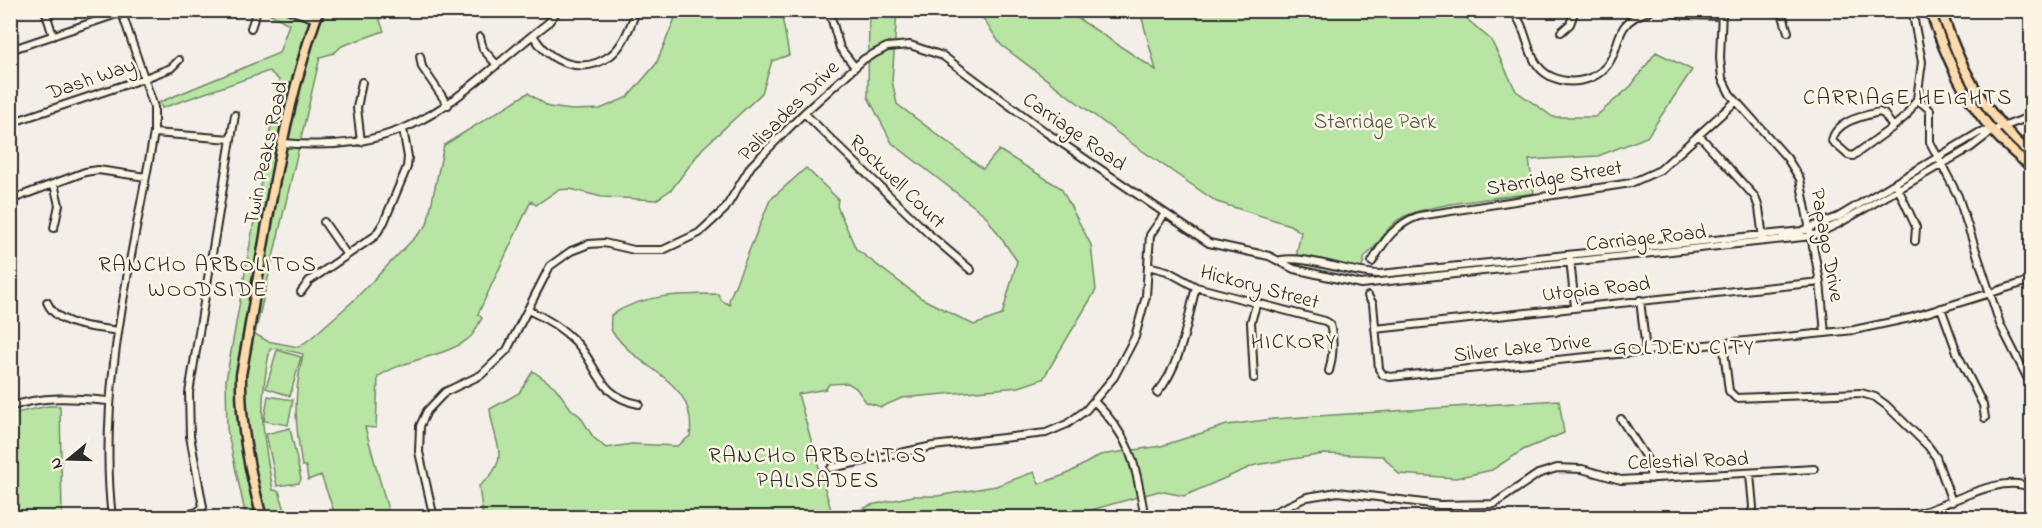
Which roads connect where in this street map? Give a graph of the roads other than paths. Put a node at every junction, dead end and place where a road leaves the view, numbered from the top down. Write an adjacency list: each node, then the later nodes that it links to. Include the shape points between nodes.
1 (45, 10): 24 (street)
2 (257, 10): 20 (street)
3 (289, 10): 19 (street)
4 (558, 10): 23 (street)
5 (637, 10): 23 (street, via 612,54 590,65 562,63 548,54)
6 (829, 10): 30 (street, via 840,48)
7 (1119, 10): 8 (street, via 1128,14)
8 (1137, 10)
9 (1512, 10): 11 (street, via 1521,21 1530,53 1539,68 1561,81 1571,82 1588,79 1603,70 1625,25)
10 (1575, 10): 21 (street, via 1570,24)
11 (1652, 10)
12 (1665, 10): 18 (street, via 1683,15)
13 (1781, 10): 22 (street)
14 (1912, 10): 33 (street, via 1922,62)
15 (1930, 10): 43 (main road, via 1954,74)
16 (1941, 10): 41 (main road, via 1967,78)
17 (126, 12): 24 (street); 31 (street)
18 (1722, 14): 34 (street, Papago Drive, via 1722,78)
19 (317, 15): 48 (main road, Twin Peaks Road)
20 (251, 28)
21 (1561, 32)
22 (1788, 32)
23 (533, 35): 29 (street)
24 (53, 36): 26 (street)
25 (480, 37): 29 (street, via 483,49)
26 (10, 50)
27 (420, 56): 35 (street, via 422,67)
28 (179, 60): 31 (street, Dash Way, via 171,68)
29 (497, 65): 35 (street)
30 (855, 67): 36 (street, Palisades Drive); 57 (street, Carriage Road, via 874,52 899,45 943,56)
31 (145, 78): 39 (street, Dash Way); 44 (street, via 154,107)
32 (362, 82): 47 (street, via 357,108)
33 (1917, 99): 40 (street); 50 (street, via 1929,110 1929,139)
34 (1735, 102): 45 (street, Starridge Street); 60 (street, Papago Drive, via 1795,168)
35 (448, 105): 42 (street)
36 (804, 113): 69 (street, Rockwell Court); 83 (street, Palisades Drive, via 751,166 725,209 699,233 663,250 634,250 604,243 571,251 550,266)
37 (235, 115): 46 (street)
38 (2031, 116): 41 (street, Carriage Road)
39 (10, 123)
40 (1893, 127): 40 (street, via 1851,156 1832,141 1846,123 1879,112)
41 (2001, 127): 43 (street, Carriage Road); 49 (main road)
42 (402, 129): 47 (street); 63 (street, via 407,167 384,222 375,236)
43 (1992, 131): 50 (street, Carriage Road, via 1980,132); 51 (street, Carriage Road); 52 (main road)
44 (154, 133): 46 (street); 53 (street)
45 (1699, 135): 61 (street, via 1755,197); 66 (street, Starridge Street, via 1660,170 1631,183 1412,218 1384,240)
46 (231, 139): 107 (street, via 189,393 190,436 203,507)
47 (361, 142): 48 (street)
48 (283, 143): 108 (main road, Twin Peaks Road, via 242,375 245,448)
49 (2031, 155)
50 (1938, 157): 51 (street); 55 (street, Carriage Road)
51 (1941, 164): 55 (street, Carriage Road); 76 (street, via 1964,213)
52 (2031, 167)
53 (146, 177): 54 (street, via 98,170); 85 (street)
54 (54, 184): 56 (street); 59 (street, via 59,205)
55 (1896, 186): 60 (street, Carriage Road, via 1838,224); 62 (street, via 1916,227)
56 (10, 200)
57 (1164, 215): 65 (street, Carriage Road, via 1209,243); 67 (street, via 1150,235)
58 (324, 222): 63 (street)
59 (54, 228)
60 (1811, 232): 61 (street, Carriage Road); 73 (street, Papago Drive)
61 (1763, 239): 64 (street, Carriage Road)
62 (1915, 242)
63 (347, 255): 75 (street, via 309,281)
64 (1570, 259): 71 (street, Carriage Road); 81 (street)
65 (1281, 260): 68 (street, Carriage Road); 70 (street, Carriage Road, via 1290,267)
66 (1372, 262)
67 (1148, 266): 74 (street, Hickory Street, via 1167,271); 94 (street, via 1146,296 1135,337 1114,377)
68 (1323, 266): 70 (street); 71 (street, Carriage Road, via 1358,274)
69 (971, 270)
70 (1322, 275): 71 (street, Carriage Road, via 1361,284)
71 (1394, 276)
72 (2031, 280): 76 (street, Silver Lake Drive)
73 (1820, 282): 78 (street, Utopia Road); 86 (street, Papago Drive)
74 (1196, 287): 80 (street, Hickory Street); 92 (street, via 1181,344 1165,384)
75 (301, 292)
76 (1989, 293): 82 (street, Silver Lake Drive); 91 (street, via 2015,359)
77 (1368, 296): 84 (street, via 1373,304)
78 (1640, 300): 81 (street, Utopia Road); 88 (street)
79 (46, 302): 85 (street, via 54,314 68,321)
80 (1256, 304): 89 (street, Hickory Street, via 1330,324 1333,359); 90 (street, via 1251,322)
81 (1575, 307): 84 (street, Utopia Road)
82 (1941, 308): 86 (street, Silver Lake Drive, via 1910,318); 97 (street)
83 (528, 310): 95 (street, via 553,322 576,342 604,386 626,402); 109 (street, Palisades Drive, via 507,350 492,367 445,392 427,411 420,426 419,452)
84 (1375, 329): 88 (street, Silver Lake Drive, via 1379,369 1390,377)
85 (118, 331): 93 (street)
86 (1825, 333): 87 (street, Silver Lake Drive)
87 (1723, 343): 88 (street, Silver Lake Drive); 104 (street, via 1729,391 1736,398 1861,393 1886,405 1936,457)
88 (1646, 351)
89 (1329, 371)
90 (1254, 378)
91 (2031, 387)
92 (1157, 393)
93 (108, 400): 96 (street, via 58,397); 106 (street)
94 (1094, 401): 99 (street, via 1066,424 1046,433 952,443); 110 (street, via 1116,423 1132,455)
95 (639, 404)
96 (10, 407)
97 (1985, 418)
98 (1620, 419): 102 (street, via 1648,461)
99 (831, 468)
100 (1814, 469): 101 (street, Celestial Road)
101 (1750, 474): 102 (street, Celestial Road); 113 (street)
102 (1651, 479): 105 (street, Celestial Road, via 1621,480 1557,468 1538,474 1494,504)
103 (2031, 489): 104 (street, via 2001,484)
104 (1952, 502): 114 (street, via 1916,514)
105 (1466, 506): 111 (street, Celestial Road, via 1338,492 1294,501); 112 (street)
106 (112, 518)
107 (173, 518)
108 (262, 518)
109 (434, 518)
110 (1145, 518)
111 (1262, 518)
112 (1466, 518)
113 (1751, 518)
114 (1882, 518)

